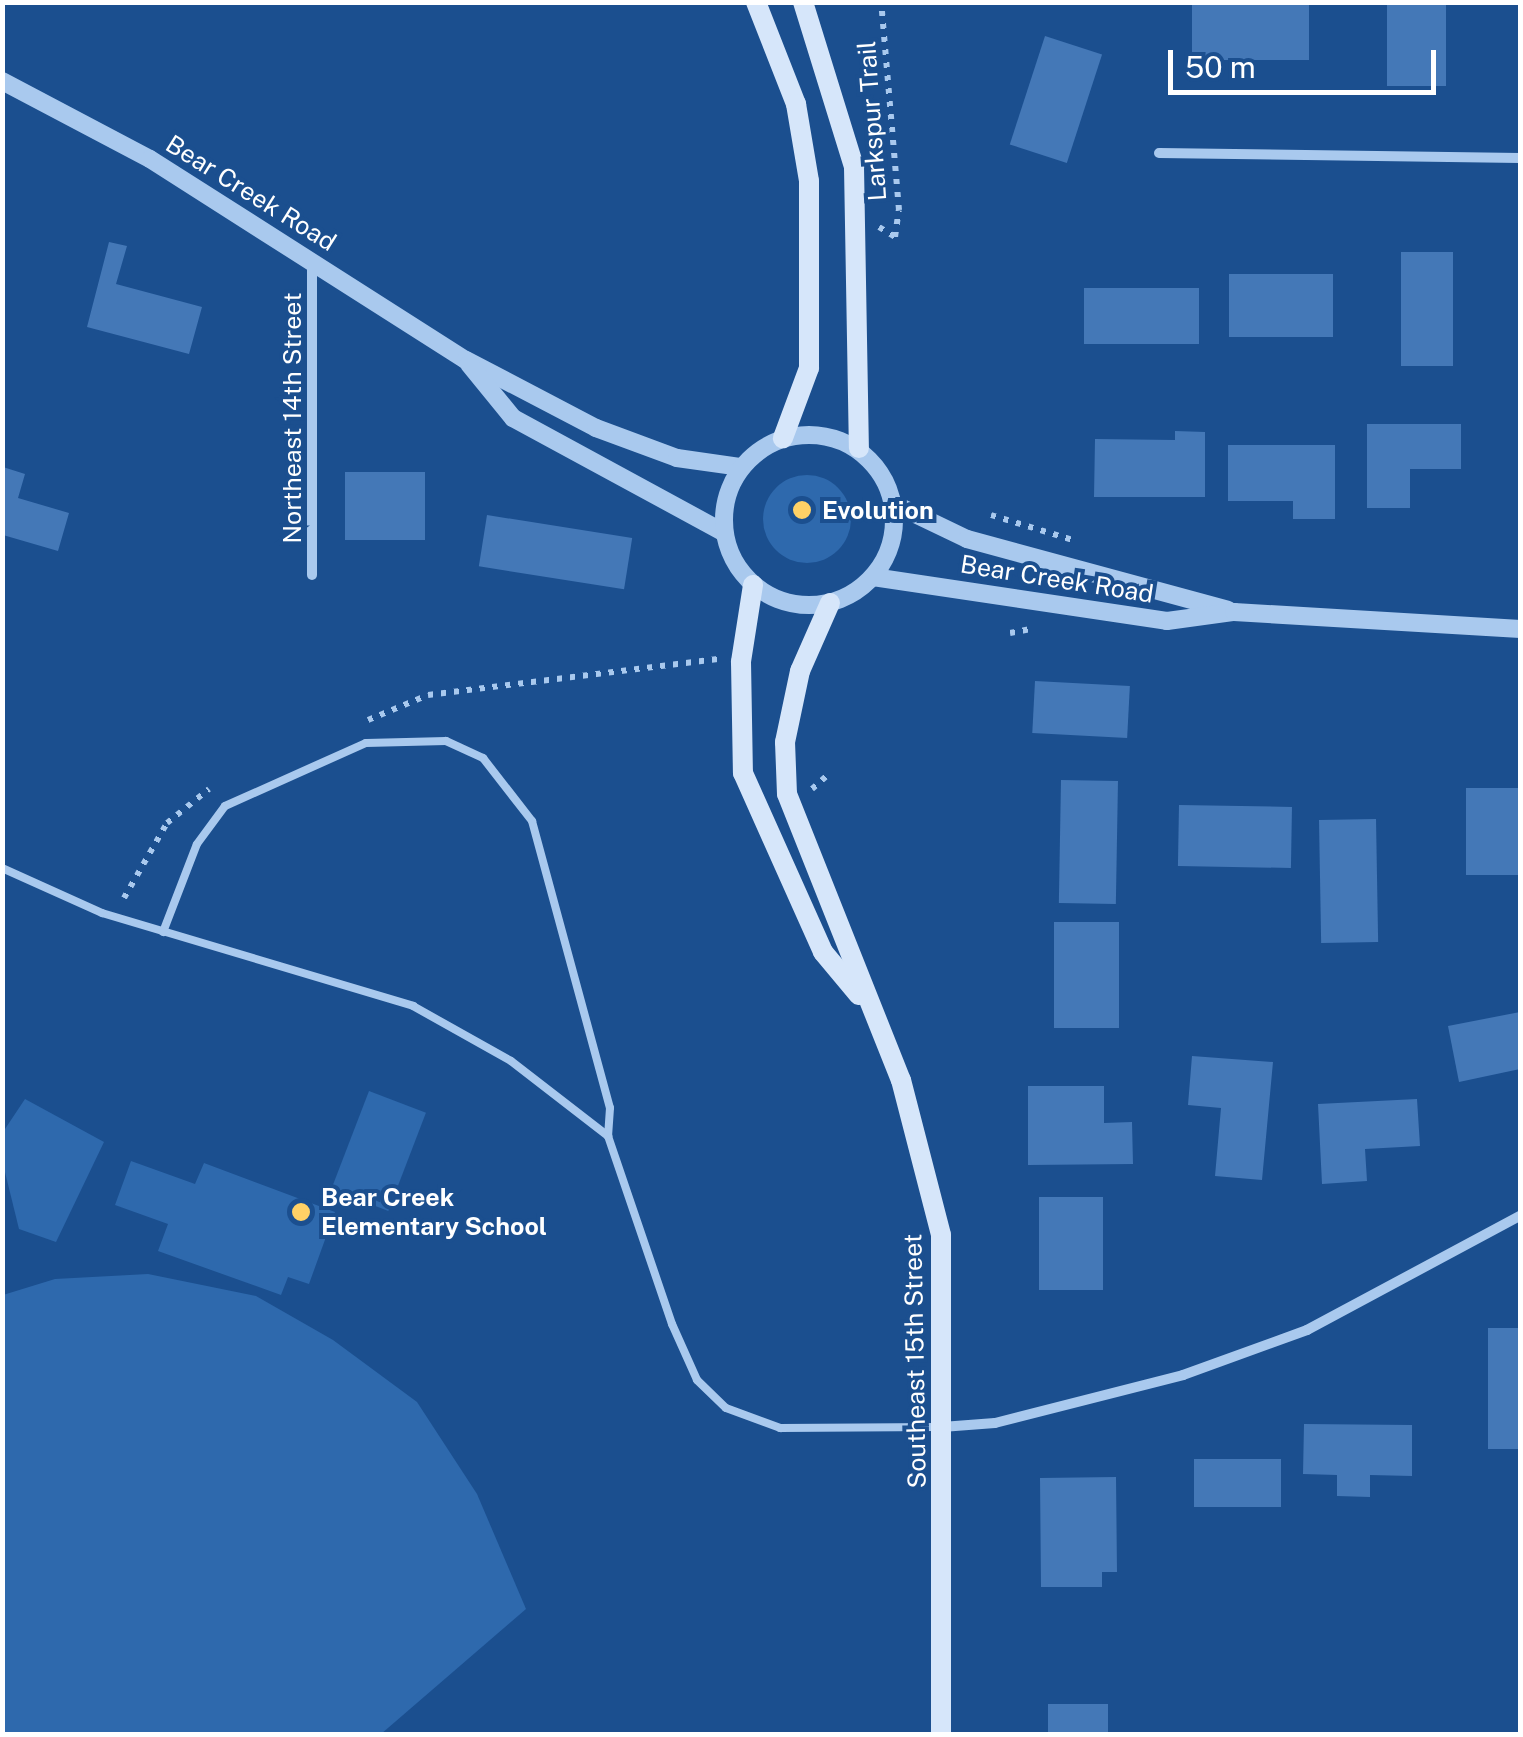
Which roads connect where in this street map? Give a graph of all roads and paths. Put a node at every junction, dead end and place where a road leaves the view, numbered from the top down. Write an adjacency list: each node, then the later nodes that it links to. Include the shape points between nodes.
1 (756, 2): 10 (main road, via 796,104 808,180 809,368)
2 (804, 2): 11 (main road, via 854,168)
3 (881, 2): 7 (path, Larkspur Trail, via 899,172)
4 (2, 81): 8 (street, Bear Creek Road)
5 (1159, 153): 6 (street)
6 (1520, 158)
7 (894, 237)
8 (312, 260): 9 (street, Bear Creek Road); 17 (street, Northeast 14th Street)
9 (466, 360): 12 (street, Bear Creek Road, via 596,428 677,458); 15 (street, Bear Creek Road, via 513,418)
10 (783, 438): 11 (street, via 808,434); 12 (street)
11 (858, 448): 13 (street)
12 (740, 468): 15 (street)
13 (894, 504): 18 (street, via 891,542); 21 (street, Bear Creek Road, via 967,539)
14 (976, 510): 16 (path)
15 (724, 532): 19 (street)
16 (1070, 534)
17 (312, 575)
18 (873, 577): 20 (street); 21 (street, Bear Creek Road, via 1167,621)
19 (754, 586): 20 (street, via 802,606); 27 (main road, Southeast 15th Street, via 741,662 743,774 823,952)
20 (830, 603): 27 (main road, Southeast 15th Street, via 800,671 785,742 787,794)
21 (1234, 612): 22 (street, Bear Creek Road)
22 (1520, 629)
23 (830, 773): 24 (path)
24 (807, 794)
25 (2, 868): 26 (lane)
26 (163, 932): 28 (lane, via 413,1006 510,1061); 28 (lane, via 197,844 225,806 366,743 446,741 513,786 532,822 610,1108)
27 (863, 1000): 30 (main road, Southeast 15th Street, via 928,1164 941,1234)
28 (608, 1136): 30 (lane, via 672,1324 697,1380 726,1408 780,1428)
29 (1520, 1216): 30 (street, via 1307,1330 1183,1374)
30 (942, 1427): 31 (main road, Southeast 15th Street)
31 (940, 1734)

